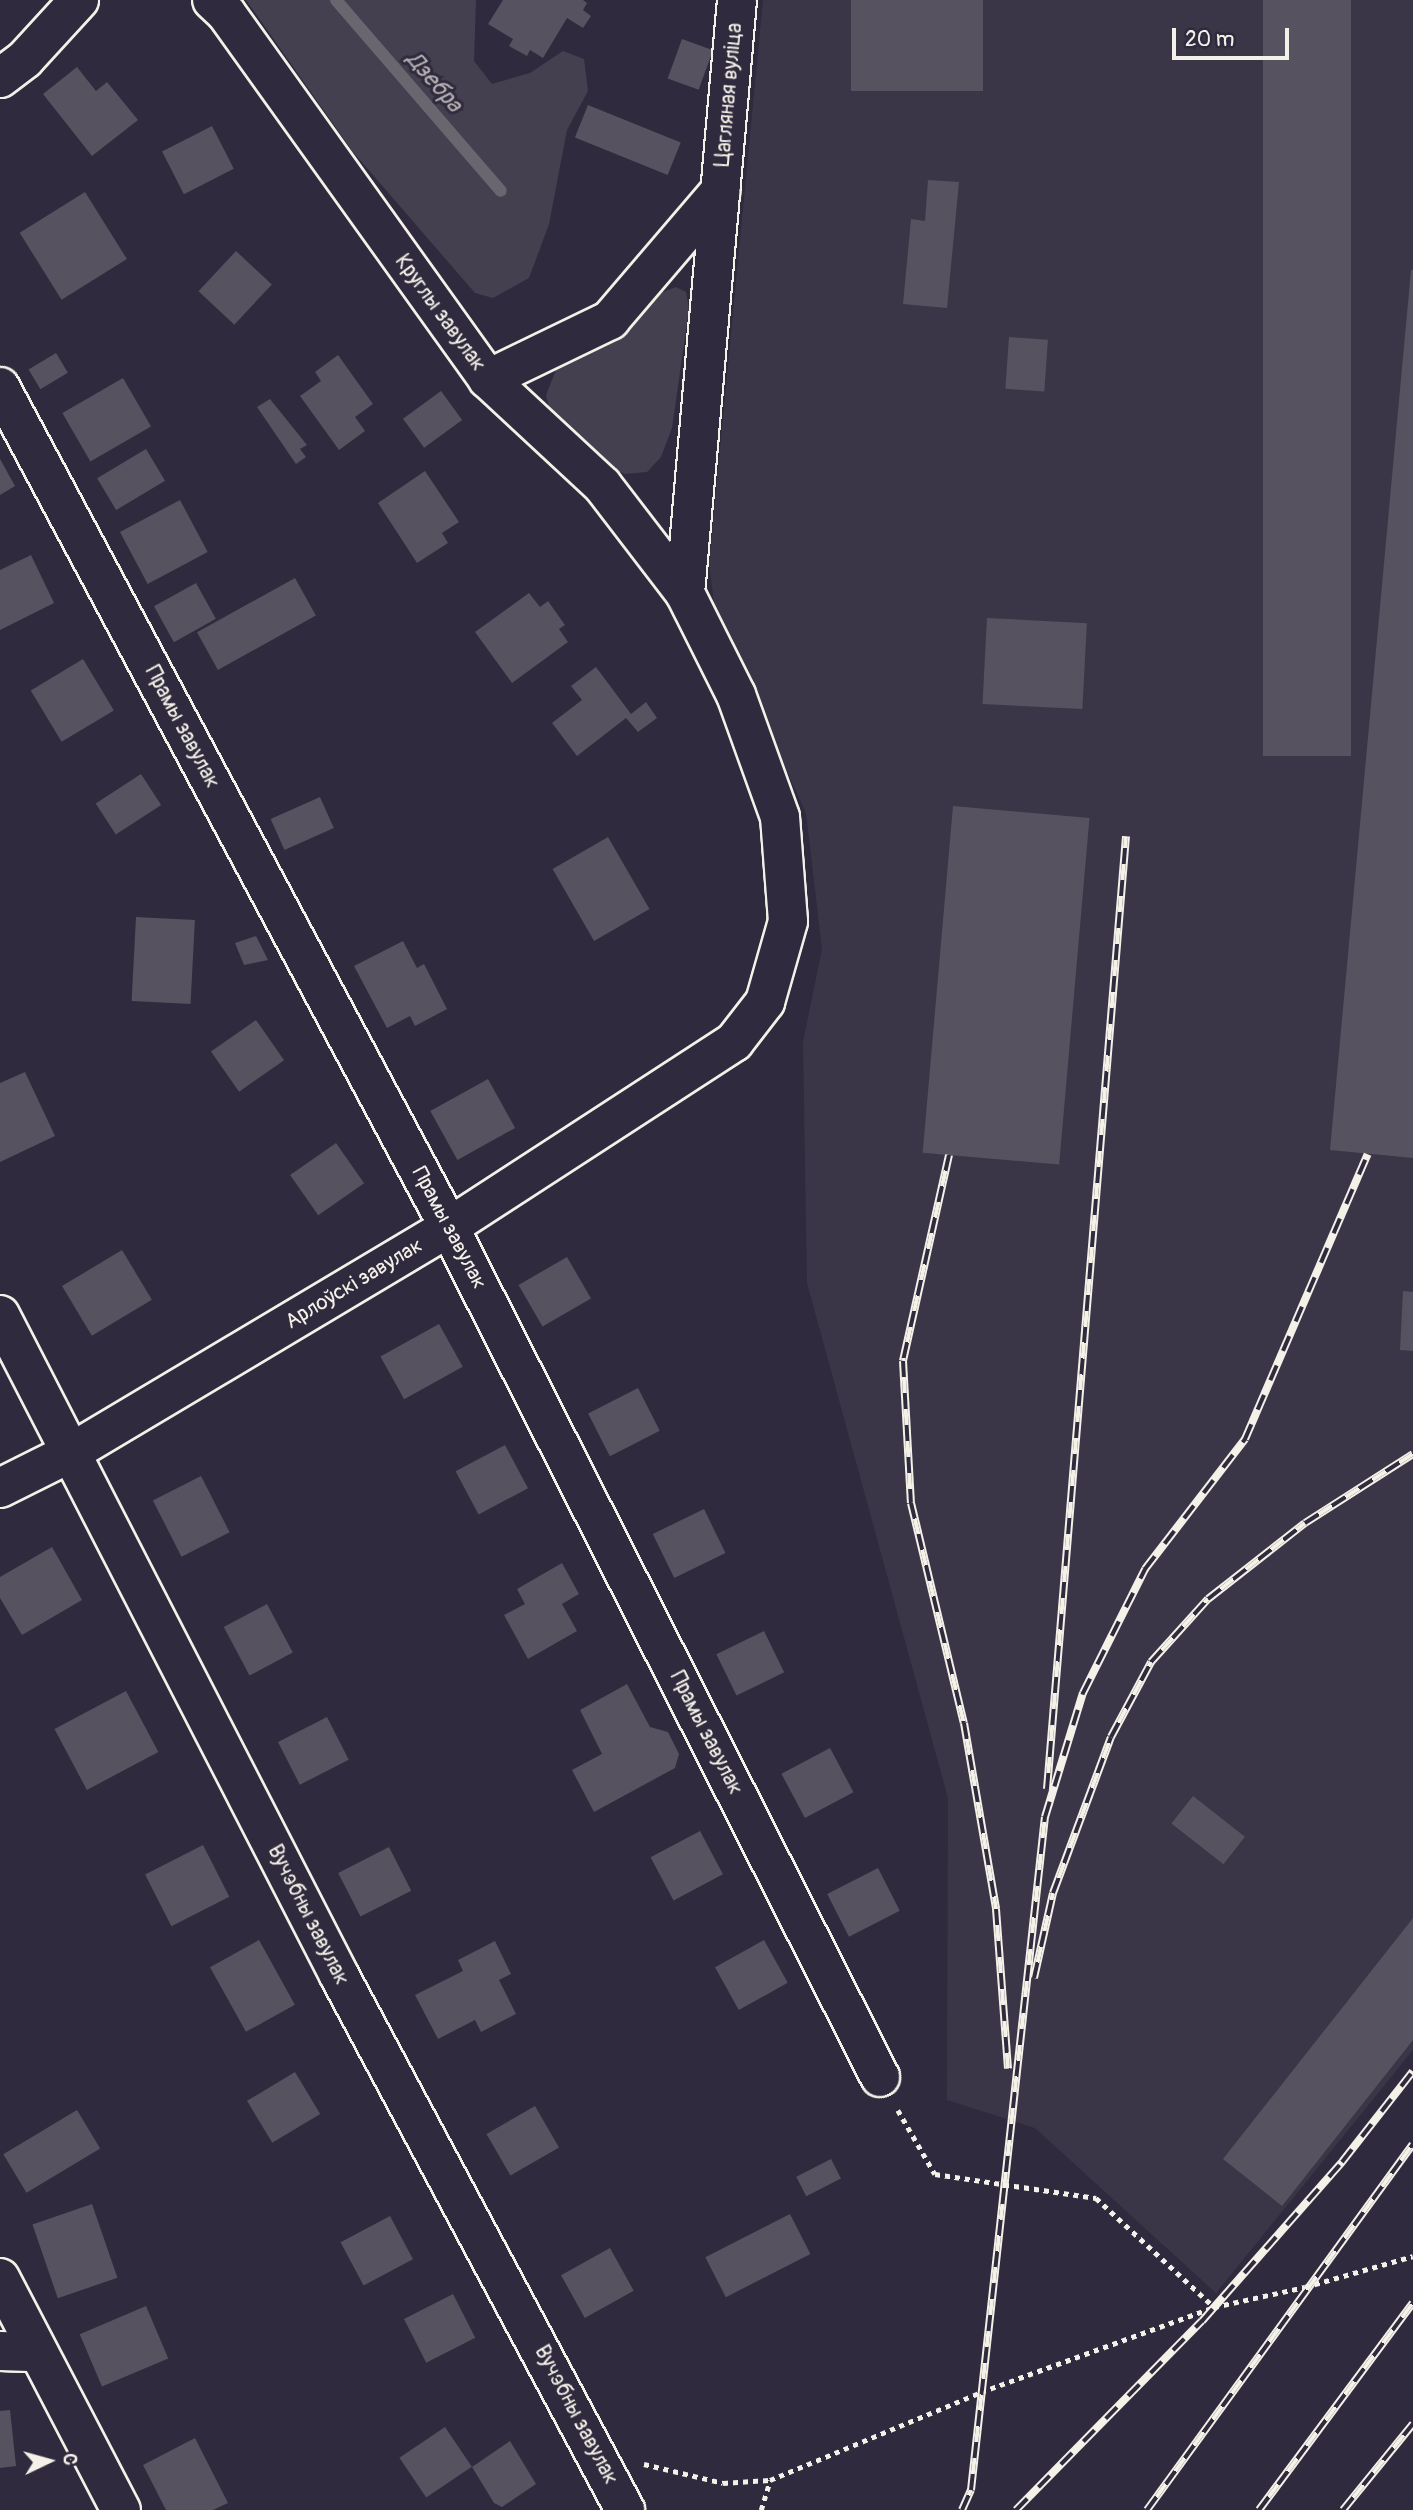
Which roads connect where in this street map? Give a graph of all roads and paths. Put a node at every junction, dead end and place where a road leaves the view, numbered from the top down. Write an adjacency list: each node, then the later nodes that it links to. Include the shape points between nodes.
1 (79, 0): 4 (street, via 25,59)
2 (212, 0): 6 (street, Круглы завулак, via 234,24)
3 (737, 0): 5 (street, Цагляная вуліца)
4 (0, 78)
5 (720, 191): 6 (street, Круглы завулак, via 610,320); 8 (street, Цагляная вуліца)
6 (488, 379): 8 (street, Арлоўскі завулак, via 602,485)
7 (0, 387): 9 (street, Прамы завулак)
8 (685, 593): 9 (street, Арлоўскі завулак, via 736,695 780,817 788,920 765,1002 734,1042)
9 (449, 1227): 11 (street, Арлоўскі завулак); 13 (street, Прамы завулак)
10 (0, 1315): 11 (street, Вучэбны завулак)
11 (72, 1452): 12 (street, Арлоўскі завулак); 19 (street, Вучэбны завулак, via 339,1975)
12 (0, 1488)
13 (880, 2077): 16 (path, via 935,2174 1096,2198)
14 (1413, 2256): 16 (path)
15 (0, 2278): 18 (street)
16 (1214, 2307): 20 (path, via 981,2392)
17 (0, 2351): 18 (street)
18 (37, 2352): 21 (street)
19 (596, 2451): 20 (path, via 723,2483); 22 (street, Вучэбны завулак)
20 (770, 2480): 23 (path)
21 (121, 2510)
22 (625, 2510)
23 (761, 2510)

